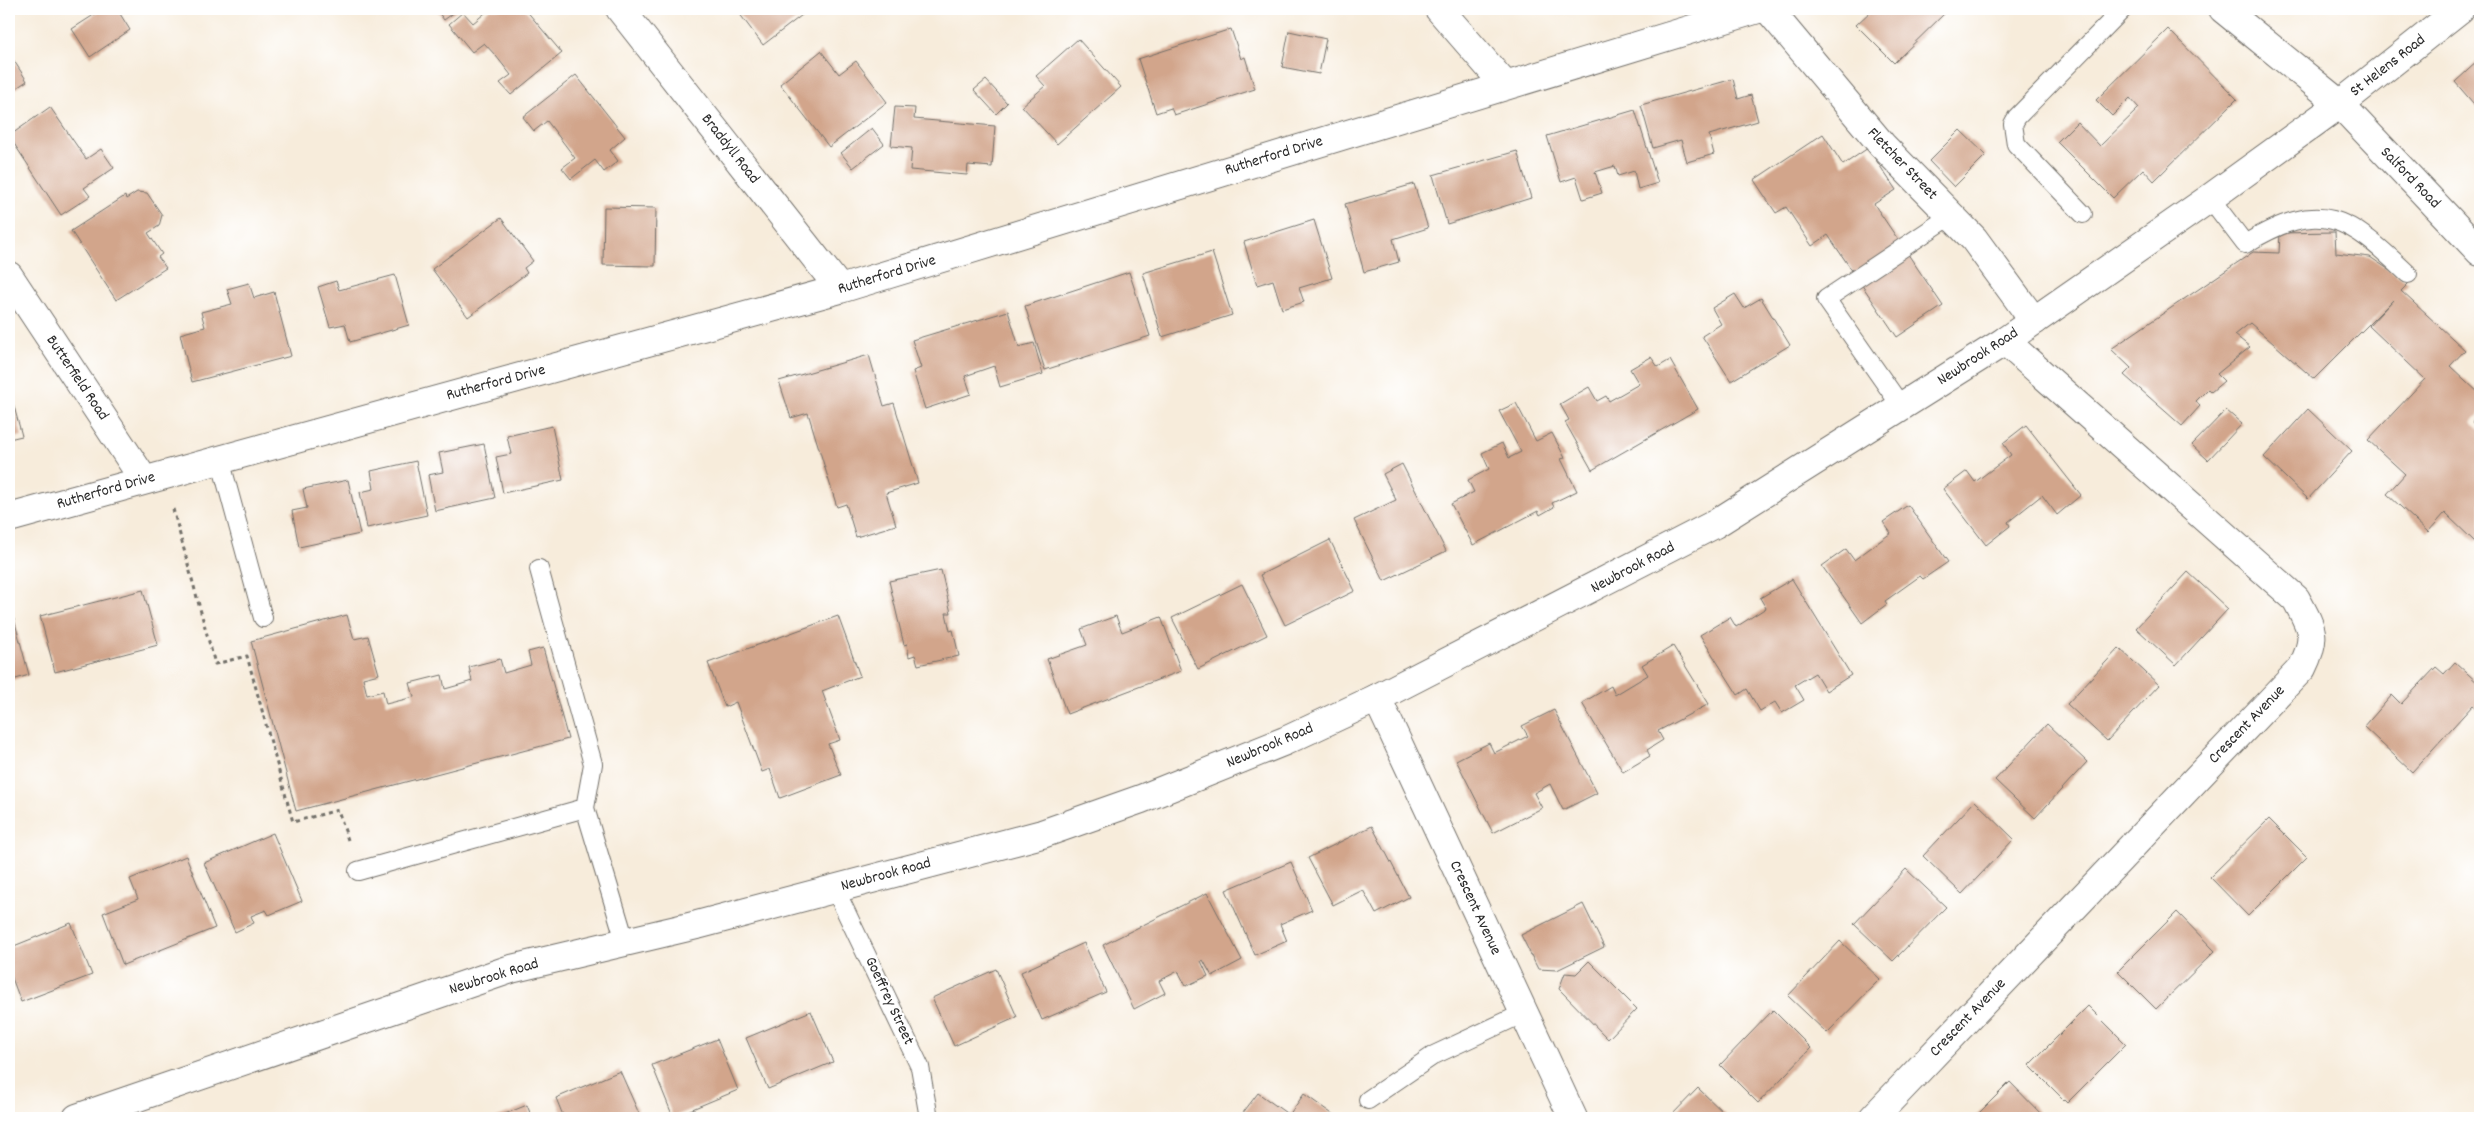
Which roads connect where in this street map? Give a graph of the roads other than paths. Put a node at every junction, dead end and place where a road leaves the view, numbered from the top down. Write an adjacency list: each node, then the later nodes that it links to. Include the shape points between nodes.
1 (620, 9): 16 (main road, Braddyll Road)
2 (1439, 9): 8 (main road)
3 (1758, 9): 8 (main road, Rutherford Drive)
4 (1768, 9): 12 (main road, Fletcher Street, via 1882,145)
5 (2123, 9): 11 (lane, via 2017,116 2013,124 2016,144)
6 (2223, 9): 9 (main road, Salford Road)
7 (2460, 9): 9 (main road, St Helens Road)
8 (1505, 86): 16 (main road, Rutherford Drive)
9 (2340, 104): 10 (main road, Newbrook Road); 13 (main road, Salford Road)
10 (2210, 198): 14 (lane, via 2245,244 2271,228 2298,218 2321,216 2344,222 2371,239); 17 (main road, Newbrook Road)
11 (2083, 214)
12 (1952, 215): 17 (main road, Fletcher Street, via 1974,239); 19 (lane, via 1826,299)
13 (2480, 252)
14 (2408, 274)
15 (9, 276): 21 (main road, Butterfield Road)
16 (840, 289): 20 (main road, Rutherford Drive)
17 (2034, 321): 18 (main road, Newbrook Road)
18 (2005, 341): 19 (main road, Newbrook Road); 35 (main road, Crescent Avenue, via 2296,598 2310,624 2312,648 2302,668)
19 (1901, 406): 25 (main road, Newbrook Road, via 1715,524)
20 (220, 459): 21 (main road, Rutherford Drive); 24 (lane)
21 (154, 477): 22 (main road, Rutherford Drive)
22 (9, 518)
23 (539, 569): 26 (lane, via 593,764)
24 (263, 618)
25 (1377, 698): 28 (main road, Newbrook Road, via 1285,741 1141,799 1042,834); 30 (main road, Crescent Avenue)
26 (585, 808): 27 (lane); 29 (lane)
27 (358, 872)
28 (835, 889): 29 (main road, Newbrook Road); 33 (lane, Goeffrey Street, via 920,1067)
29 (625, 941): 32 (main road, Newbrook Road, via 511,969)
30 (1524, 1013): 31 (lane, via 1434,1055); 34 (main road, Crescent Avenue)
31 (1368, 1100)
32 (77, 1118)
33 (929, 1118)
34 (1573, 1118)
35 (1873, 1118)

